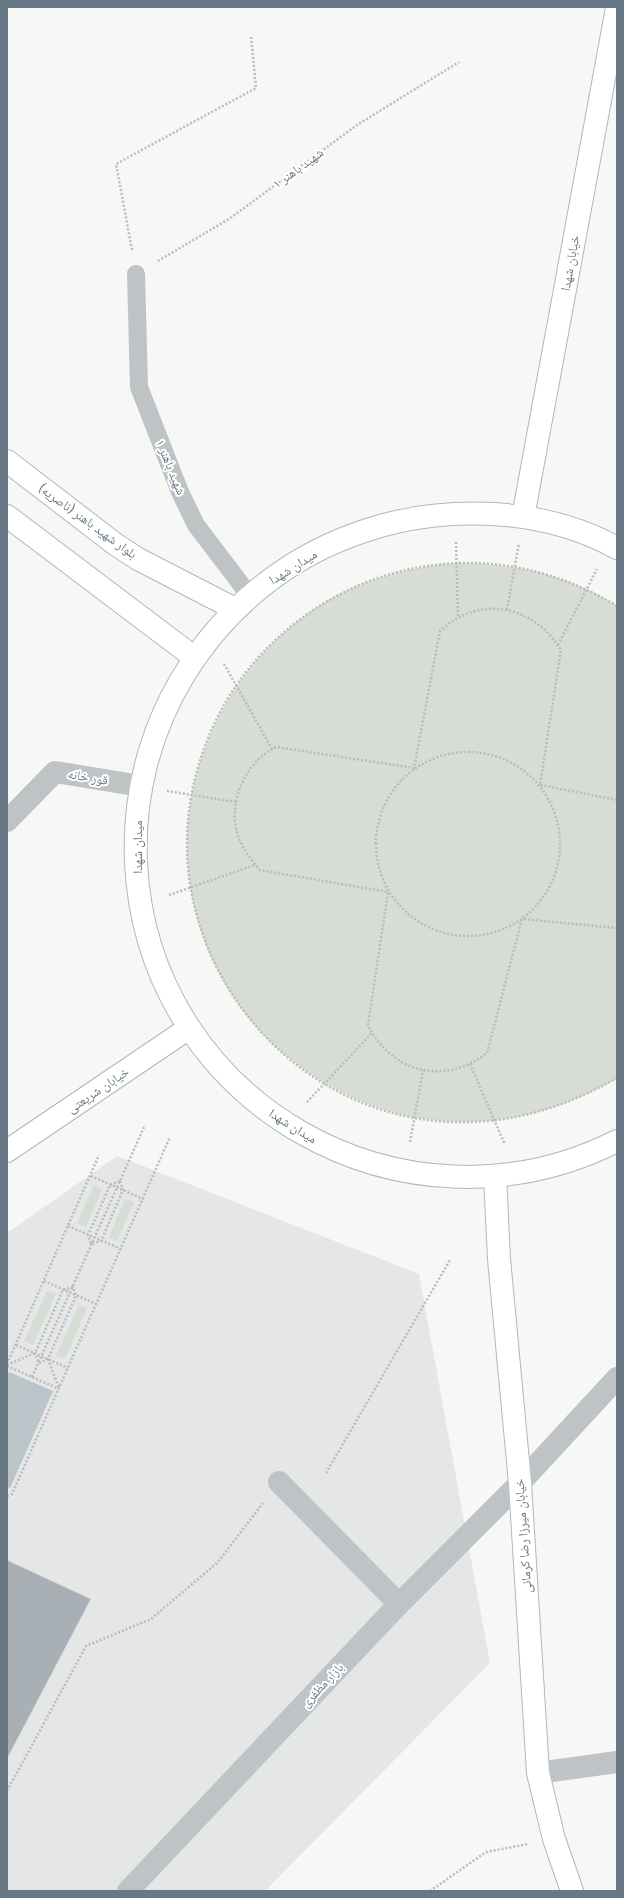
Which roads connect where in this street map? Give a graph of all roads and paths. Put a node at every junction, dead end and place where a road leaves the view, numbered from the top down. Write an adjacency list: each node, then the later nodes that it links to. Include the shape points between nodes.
1 (617, 8): 8 (main road, خیابان شهدا)
2 (251, 36): 4 (path, via 256,88 116,164)
3 (458, 62): 4 (path, شهید باهنر ۱, via 357,125 229,219)
4 (136, 274): 13 (lane, شهید باهنر ۱, via 139,387 180,492 196,525)
5 (7, 461): 13 (main road, بلوار شهید باهنر (ناصریه), via 138,559)
6 (455, 514): 8 (main road, میدان شهدا); 10 (path); 13 (main road, میدان شهدا, via 414,518 336,541 300,560)
7 (7, 516): 19 (main road)
8 (523, 517): 9 (main road, میدان شهدا, via 568,528); 11 (path)
9 (614, 546): 12 (path)
10 (456, 563): 11 (path); 16 (path); 20 (path, via 392,573 332,598 279,636)
11 (514, 567): 12 (path, via 564,579); 15 (path)
12 (587, 589): 14 (path); 18 (path)
13 (243, 602): 17 (main road, میدان شهدا)
14 (617, 606)
15 (507, 610): 16 (path, via 477,610); 18 (path, via 522,614 536,622)
16 (458, 617): 22 (path, via 440,631)
17 (210, 637): 19 (main road, میدان شهدا); 20 (path)
18 (558, 645): 23 (path, via 561,650)
19 (194, 658): 24 (main road, میدان شهدا, via 161,719 149,752)
20 (236, 685): 21 (path); 25 (path, via 208,737)
21 (272, 749): 22 (path, via 276,746); 27 (path, via 248,772)
22 (414, 768): 23 (path, via 451,753 490,754 509,761); 31 (path, via 388,797 380,815 376,854 380,874)
23 (540, 785): 26 (path); 33 (path, via 552,803 559,824 561,845 558,867 550,887 538,905)
24 (141, 786): 25 (path); 28 (street, قور خانه, via 55,772); 32 (main road, میدان شهدا, via 135,845)
25 (191, 795): 27 (path); 30 (path, via 187,841)
26 (617, 800)
27 (236, 802): 29 (path, via 238,836)
28 (7, 821)
29 (255, 865): 30 (path); 31 (path, via 260,870)
30 (190, 888): 32 (path); 40 (path, via 198,922 210,955 245,1015 268,1041 295,1064)
31 (388, 892): 33 (path, via 401,909 418,923 438,932 460,937 481,936 503,930); 36 (path, via 368,1025)
32 (141, 905): 35 (main road, میدان شهدا, via 148,938 159,969)
33 (522, 919): 34 (path); 37 (path, via 487,1053)
34 (617, 928)
35 (189, 1028): 43 (main road, میدان شهدا, via 232,1081); 47 (main road, خیابان شریعتی)
36 (372, 1033): 38 (path, via 393,1057); 40 (path)
37 (470, 1064): 38 (path, via 452,1070); 42 (path)
38 (423, 1070): 41 (path)
39 (617, 1078): 42 (path, via 560,1106)
40 (324, 1083): 41 (path, via 383,1110); 43 (path)
41 (414, 1117): 42 (path, via 441,1121); 49 (path)
42 (495, 1121): 50 (path)
43 (286, 1124): 49 (main road, میدان شهدا, via 343,1154)
44 (145, 1125): 53 (path)
45 (170, 1137): 57 (path)
46 (617, 1141): 50 (main road, میدان شهدا, via 598,1151 558,1165)
47 (7, 1151)
48 (99, 1155): 51 (path)
49 (404, 1172): 52 (main road, میدان شهدا, via 457,1178)
50 (517, 1174): 52 (main road, میدان شهدا)
51 (90, 1176): 54 (path); 58 (path)
52 (495, 1176): 83 (main road, خیابان میرزا رضا کرمانی, via 499,1259)
53 (120, 1181): 54 (path); 55 (path); 56 (path)
54 (110, 1185): 55 (path); 59 (path)
55 (116, 1187): 56 (path); 60 (path)
56 (123, 1190): 57 (path); 61 (path)
57 (143, 1199): 63 (path)
58 (68, 1226): 59 (path); 65 (path)
59 (88, 1235): 60 (path); 62 (path)
60 (94, 1238): 61 (path); 62 (path)
61 (101, 1241): 62 (path); 63 (path)
62 (91, 1244): 66 (path)
63 (121, 1249): 70 (path)
64 (450, 1260): 81 (path)
65 (44, 1281): 67 (path); 71 (path)
66 (73, 1287): 67 (path); 68 (path); 69 (path)
67 (63, 1290): 68 (path); 72 (path)
68 (70, 1293): 69 (path); 73 (path)
69 (76, 1296): 70 (path); 74 (path)
70 (96, 1304): 77 (path)
71 (16, 1344): 72 (path); 76 (path)
72 (35, 1353): 73 (path); 75 (path); 76 (path)
73 (42, 1356): 74 (path); 75 (path)
74 (48, 1359): 75 (path); 77 (path); 80 (path)
75 (39, 1362): 78 (path)
76 (7, 1365): 78 (path)
77 (68, 1368): 80 (path)
78 (32, 1377): 80 (path)
79 (617, 1378): 83 (street, بازار مظفری)
80 (59, 1389): 85 (path)
81 (326, 1473)
82 (279, 1482): 87 (street); 90 (path, via 218,1562 152,1619 86,1646)
83 (520, 1483): 87 (street, بازار مظفری); 89 (main road, خیابان میرزا رضا کرمانی)
84 (7, 1492): 85 (path)
85 (12, 1494): 86 (path)
86 (7, 1496)
87 (399, 1604): 92 (street, بازار مظفری)
88 (617, 1762): 89 (street)
89 (538, 1773): 91 (main road, خیابان میرزا رضا کرمانی)
90 (7, 1791)
91 (554, 1839): 93 (path, via 486,1852); 94 (main road, خیابان میرزا رضا کرمانی)
92 (128, 1891)
93 (430, 1891)
94 (572, 1891)

